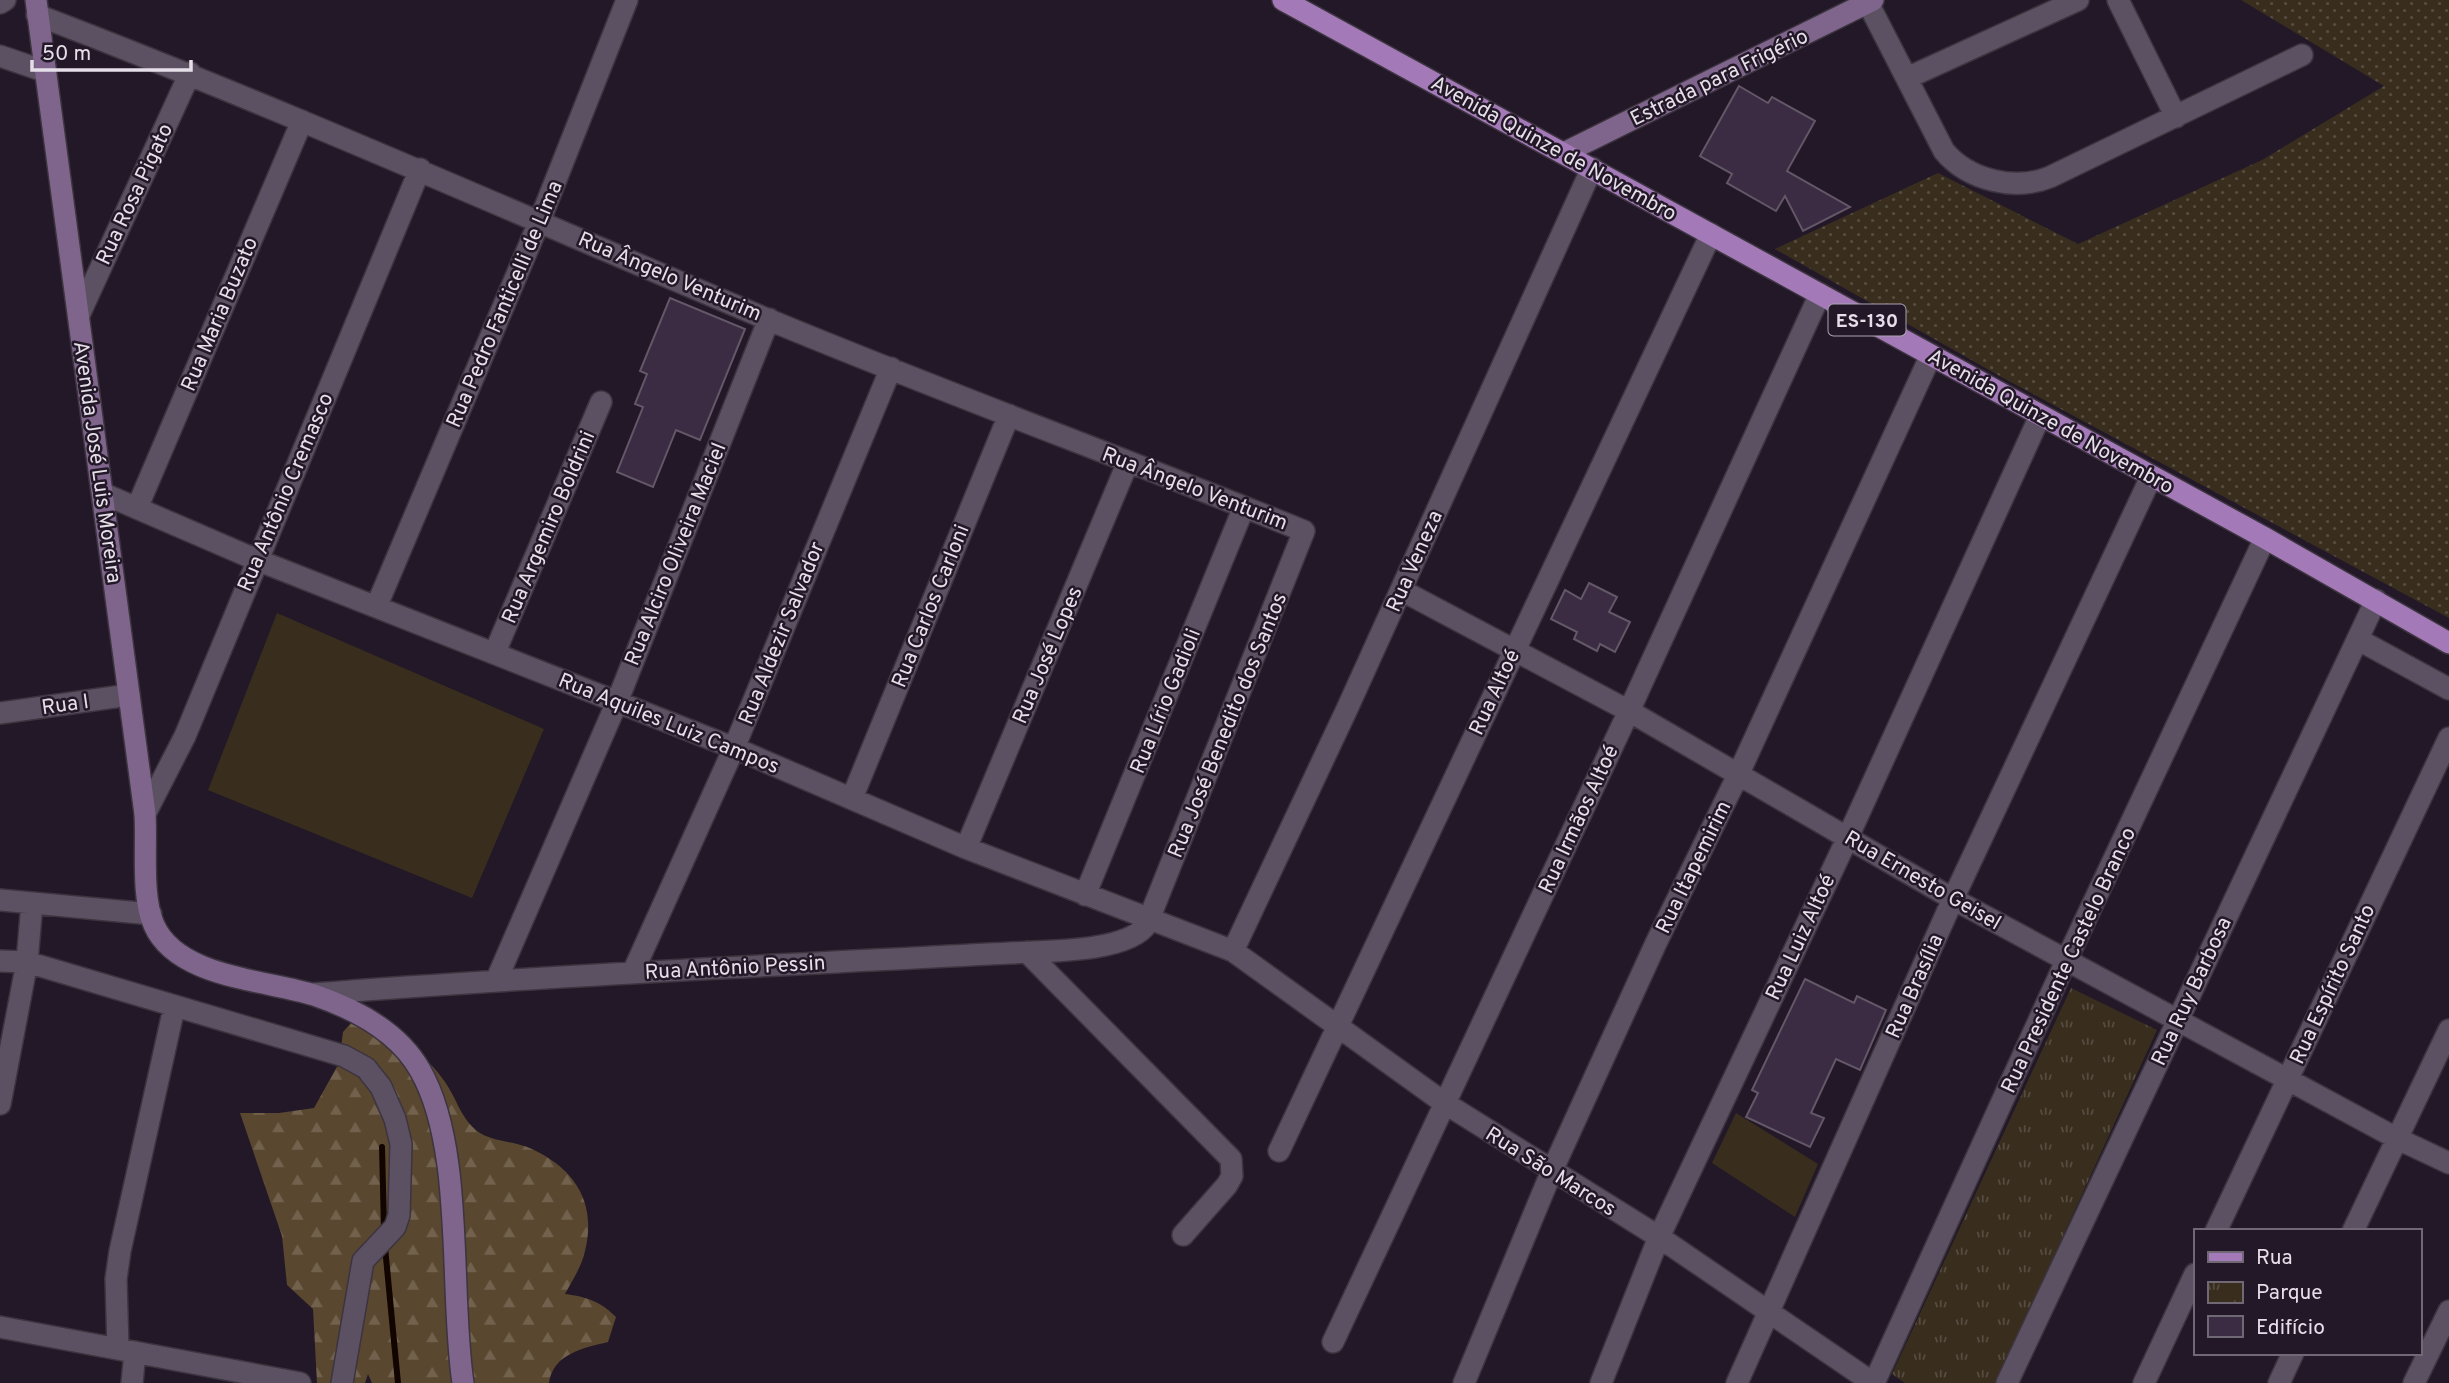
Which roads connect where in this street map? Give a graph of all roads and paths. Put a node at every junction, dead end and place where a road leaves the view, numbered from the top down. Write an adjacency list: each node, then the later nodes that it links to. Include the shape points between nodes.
1 (5, 0): 7 (street)
2 (627, 0): 19 (street, Rua Pedro Fanticelli de Lima)
3 (1283, 0): 16 (main road, Avenida Quinze de Novembro / ES-130)
4 (2078, 0): 13 (street)
5 (2118, 0): 14 (street)
6 (1871, 1): 13 (street); 16 (street, Estrada para Frigério)
7 (0, 3)
8 (37, 8): 11 (street, Avenida José Luis Moreira); 12 (street, Rua Ângelo Venturim)
9 (2302, 55): 14 (street)
10 (0, 56): 11 (street)
11 (44, 71): 22 (street, Avenida José Luis Moreira)
12 (190, 74): 15 (street, Rua Ângelo Venturim); 22 (street, Rua Rosa Pigato)
13 (1907, 78): 14 (street, via 1951,160 2008,184 2037,183)
14 (2176, 117)
15 (302, 121): 18 (street, Rua Ângelo Venturim); 33 (street, Rua Maria Buzato)
16 (1564, 153): 17 (main road, Avenida Quinze de Novembro / ES-130)
17 (1592, 168): 20 (main road, Avenida Quinze de Novembro / ES-130); 37 (street, Rua Veneza)
18 (420, 169): 19 (street, Rua Ângelo Venturim); 36 (street, Rua Antônio Cremasco)
19 (540, 220): 23 (street, Rua Ângelo Venturim); 39 (street, Rua Pedro Fanticelli de Lima)
20 (1711, 234): 21 (main road, Avenida Quinze de Novembro / ES-130); 42 (street, Rua Altoé)
21 (1820, 294): 24 (main road, Avenida Quinze de Novembro / ES-130); 47 (street, Rua Irmãos Altoé)
22 (79, 315): 31 (street, Avenida José Luis Moreira)
23 (769, 319): 25 (street, Rua Ângelo Venturim); 46 (street, Rua Alciro Oliveira Maciel)
24 (1931, 355): 28 (main road, Avenida Quinze de Novembro / ES-130); 51 (street, Rua Itapemirim)
25 (891, 368): 27 (street, Rua Ângelo Venturim); 50 (street, Rua Aldezir Salvador)
26 (601, 402): 43 (street, Rua Argemiro Boldrini)
27 (1009, 415): 29 (street, Rua Ângelo Venturim); 52 (street, Rua Carlos Carloni)
28 (2040, 416): 30 (main road, Avenida Quinze de Novembro / ES-130); 54 (street, Rua Luiz Altoé)
29 (1128, 462): 32 (street, Rua Ângelo Venturim); 55 (street, Rua José Lopes)
30 (2151, 477): 35 (main road, Avenida Quinze de Novembro / ES-130); 57 (street, Rua Brasília)
31 (104, 495): 33 (street, Rua Aquiles Luiz Campos); 45 (street, Avenida José Luis Moreira)
32 (1244, 507): 34 (street, Rua Ângelo Venturim); 56 (street, Rua Lírio Gadioli)
33 (137, 508): 36 (street, Rua Aquiles Luiz Campos)
34 (1304, 531): 60 (street, Rua José Benedito dos Santos)
35 (2265, 538): 38 (main road, Avenida Quinze de Novembro / ES-130); 65 (street, Rua Presidente Castelo Branco)
36 (257, 559): 39 (street, Rua Aquiles Luiz Campos); 53 (street, Rua Antônio Cremasco, via 185,736)
37 (1401, 590): 42 (street, Rua Ernesto Geisel); 62 (street, Rua Veneza)
38 (2376, 600): 40 (street, Rua Ruy Barbosa); 41 (main road, Avenida Quinze de Novembro / ES-130)
39 (377, 606): 43 (street, Rua Aquiles Luiz Campos)
40 (2359, 640): 44 (street); 71 (street, Rua Ruy Barbosa)
41 (2449, 643)
42 (1514, 651): 47 (street, Rua Ernesto Geisel); 72 (street, Rua Altoé)
43 (495, 652): 46 (street, Rua Aquiles Luiz Campos)
44 (2449, 690)
45 (129, 695): 48 (street, Rua I); 53 (street, Avenida José Luis Moreira)
46 (617, 702): 50 (street, Rua Aquiles Luiz Campos); 68 (street, Rua Alciro Oliveira Maciel)
47 (1629, 711): 51 (street, Rua Ernesto Geisel); 75 (street, Rua Irmãos Altoé)
48 (0, 713)
49 (2449, 738): 74 (street, Rua Espírito Santo)
50 (734, 748): 52 (street, Rua Aquiles Luiz Campos); 67 (street, Rua Aldezir Salvador)
51 (1738, 775): 54 (street, Rua Ernesto Geisel); 80 (street, Rua Itapemirim)
52 (852, 799): 55 (street, Rua Aquiles Luiz Campos)
53 (145, 814): 61 (street, Avenida José Luis Moreira)
54 (1847, 837): 57 (street, Rua Ernesto Geisel); 84 (street, Rua Luiz Altoé)
55 (966, 848): 56 (street, Rua Aquiles Luiz Campos)
56 (1085, 895): 60 (street, Rua Aquiles Luiz Campos)
57 (1953, 898): 65 (street, Rua Ernesto Geisel); 86 (street, Rua Brasília)
58 (0, 900): 59 (street)
59 (32, 903): 61 (street); 66 (street)
60 (1149, 918): 62 (street, Rua Aquiles Luiz Campos); 63 (street, Rua Antônio Pessin, via 1139,933 1118,942)
61 (152, 919): 69 (street, via 183,956 205,968)
62 (1233, 951): 72 (street, Rua São Marcos)
63 (1027, 952): 67 (street, Rua Antônio Pessin); 83 (street, via 1231,1159 1232,1176 1227,1185)
64 (0, 961): 66 (street)
65 (2066, 961): 71 (street, Rua Ernesto Geisel); 99 (street, Rua Presidente Castelo Branco)
66 (27, 962): 70 (street); 76 (street)
67 (633, 972): 68 (street, Rua Antônio Pessin)
68 (496, 981): 69 (street, Rua Antônio Pessin)
69 (312, 994): 95 (street, via 354,1010 398,1042 419,1068 434,1099 447,1156)
70 (174, 1008): 90 (street, via 116,1279); 94 (street, via 344,1056 366,1068 381,1087 401,1144 399,1215 395,1227 363,1261)
71 (2178, 1019): 74 (street, Rua Ernesto Geisel); 100 (street, Rua Ruy Barbosa)
72 (1337, 1027): 75 (street, Rua São Marcos); 78 (street, Rua Altoé)
73 (2449, 1030): 77 (street)
74 (2287, 1080): 77 (street, Rua Ernesto Geisel); 81 (street, Rua Espírito Santo)
75 (1443, 1102): 80 (street, Rua São Marcos); 89 (street, Rua Irmãos Altoé)
76 (0, 1104)
77 (2398, 1139): 79 (street, Rua Ernesto Geisel); 82 (street)
78 (1279, 1151)
79 (2449, 1163)
80 (1551, 1173): 84 (street, Rua São Marcos); 96 (street, Rua Itapemirim)
81 (2217, 1229)
82 (2354, 1229)
83 (1183, 1235)
84 (1659, 1237): 86 (street, Rua São Marcos); 97 (street, Rua Luiz Altoé)
85 (2194, 1276): 101 (street)
86 (1768, 1310): 98 (street, Rua Brasília); 99 (street, Rua São Marcos)
87 (2449, 1311): 103 (street)
88 (0, 1326): 90 (street)
89 (1333, 1342)
90 (126, 1350): 92 (street); 93 (street)
91 (2292, 1355): 102 (street)
92 (132, 1383)
93 (300, 1383)
94 (341, 1383)
95 (463, 1383)
96 (1464, 1383)
97 (1601, 1383)
98 (1737, 1383)
99 (1874, 1383)
100 (2007, 1383)
101 (2144, 1383)
102 (2279, 1383)
103 (2414, 1383)

